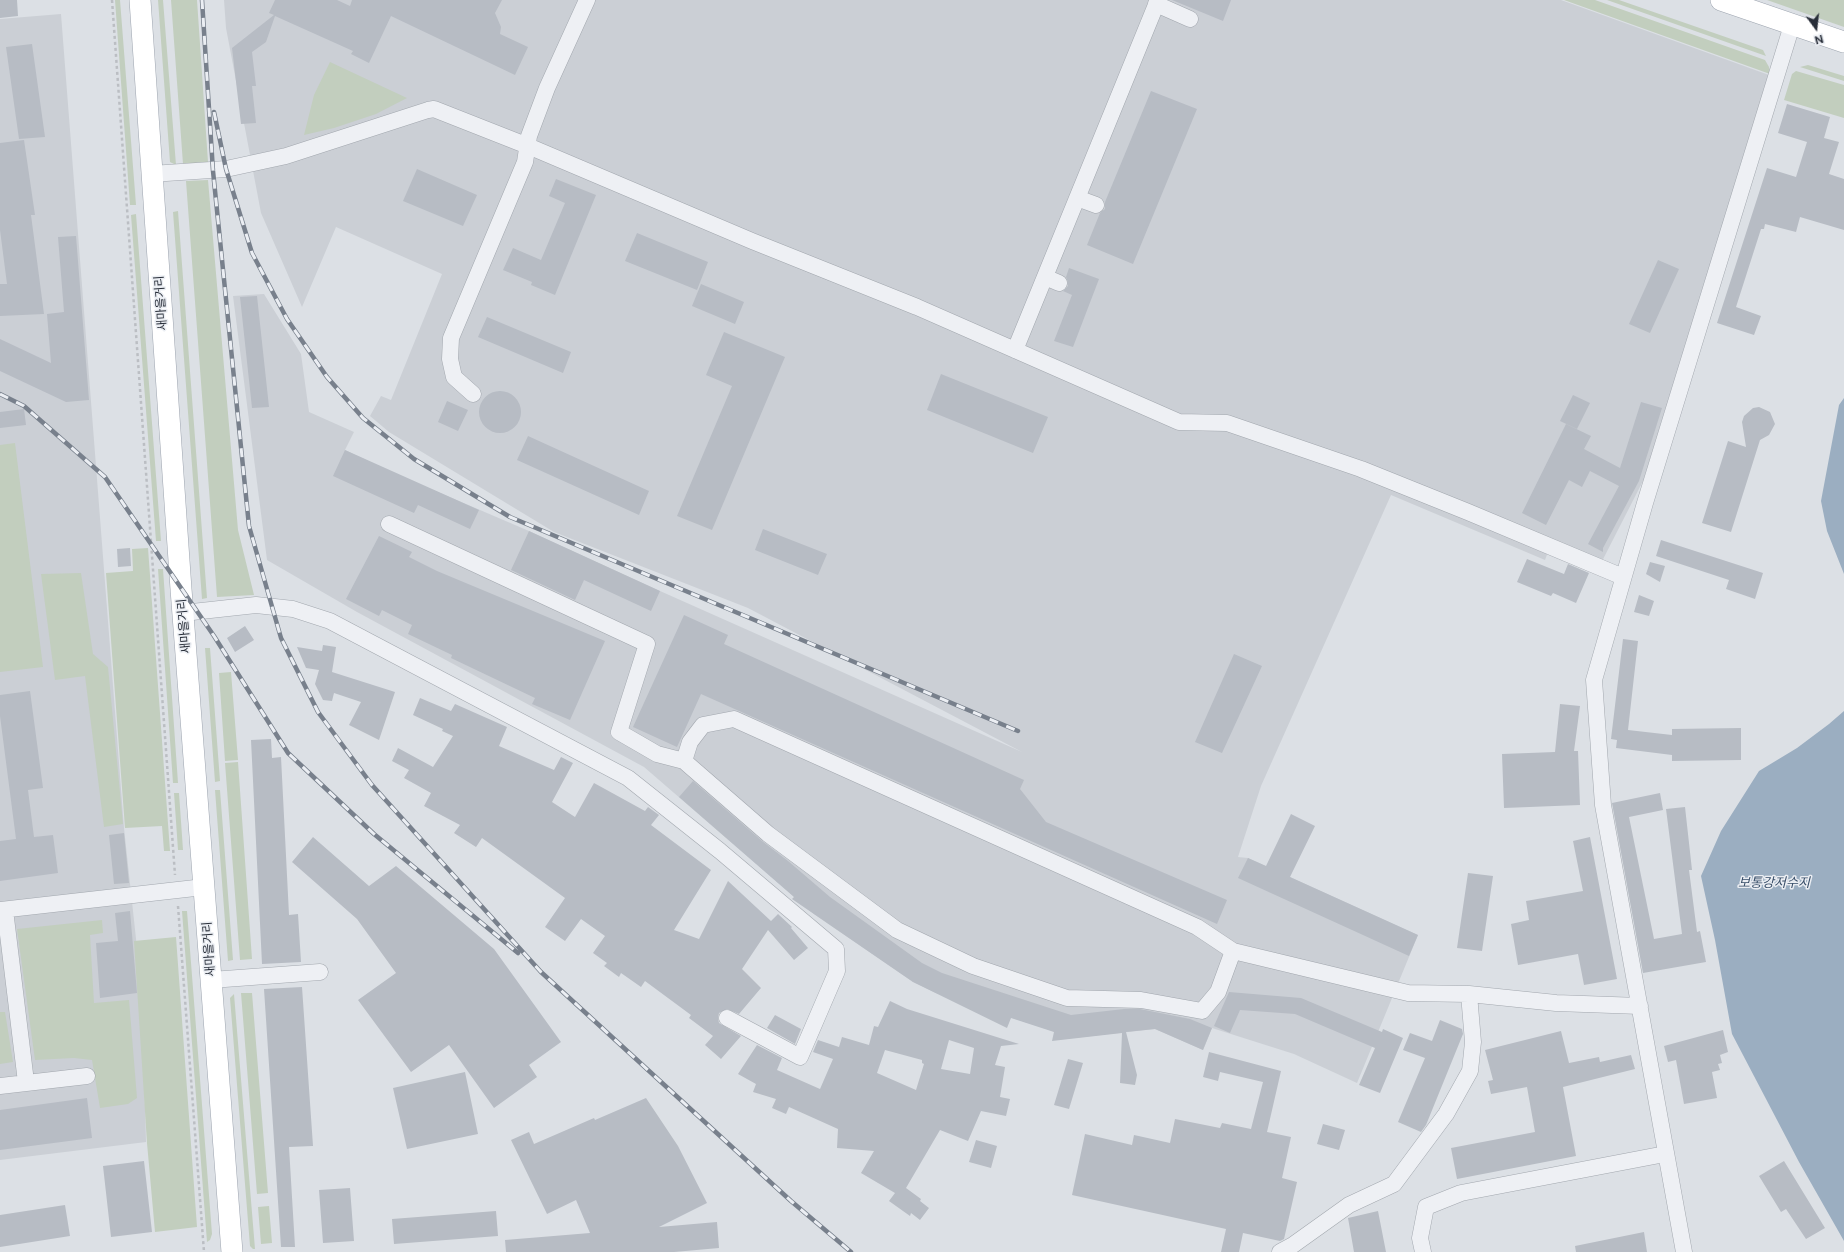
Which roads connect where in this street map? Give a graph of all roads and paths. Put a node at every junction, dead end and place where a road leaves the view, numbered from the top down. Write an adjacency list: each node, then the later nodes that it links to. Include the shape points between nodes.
1 (112, 0): 20 (path)
2 (140, 0): 10 (main road, 새마을거리)
3 (587, 0): 9 (street, via 547,88 529,136)
4 (1721, 0): 7 (main road)
5 (1157, 2): 6 (street); 11 (street)
6 (1190, 19)
7 (1792, 25): 8 (main road); 16 (street)
8 (1844, 42)
9 (528, 146): 10 (street, via 434,109 286,156 226,169); 13 (street, via 723,230); 14 (street, via 524,162 451,338 450,359 454,377)
10 (152, 174): 17 (main road, 새마을거리)
11 (1077, 198): 12 (street); 13 (street, via 1052,280)
12 (1096, 206)
13 (1015, 350): 16 (street, via 1179,422 1227,423 1361,469)
14 (473, 394)
15 (389, 524): 18 (street, via 647,644 619,732 657,754)
16 (1623, 577): 26 (street, via 1594,680 1603,805)
17 (183, 613): 19 (main road, 새마을거리); 27 (street, via 256,605 293,609 330,621 628,778 720,851 836,949 837,971 800,1057)
18 (684, 761): 22 (street, via 690,742 703,725 734,719 1197,926); 22 (street, via 768,834 897,930 973,966 1067,998 1141,1000 1202,1011 1218,992)
19 (204, 887): 20 (street); 24 (main road, 새마을거리)
20 (176, 890): 21 (street); 32 (path)
21 (3, 910): 29 (street)
22 (1233, 951): 25 (street, via 1408,993)
23 (320, 972): 24 (street)
24 (211, 980): 33 (main road, 새마을거리)
25 (1469, 994): 26 (street); 34 (street, via 1473,1042 1470,1071 1446,1114 1394,1184 1349,1205)
26 (1640, 1006): 31 (street)
27 (727, 1018)
28 (87, 1076): 29 (street)
29 (26, 1082): 30 (street)
30 (0, 1086)
31 (1665, 1154): 35 (street, via 1461,1193 1426,1207 1420,1238); 36 (street)
32 (204, 1252)
33 (232, 1252)
34 (1280, 1252)
35 (1423, 1252)
36 (1684, 1252)

